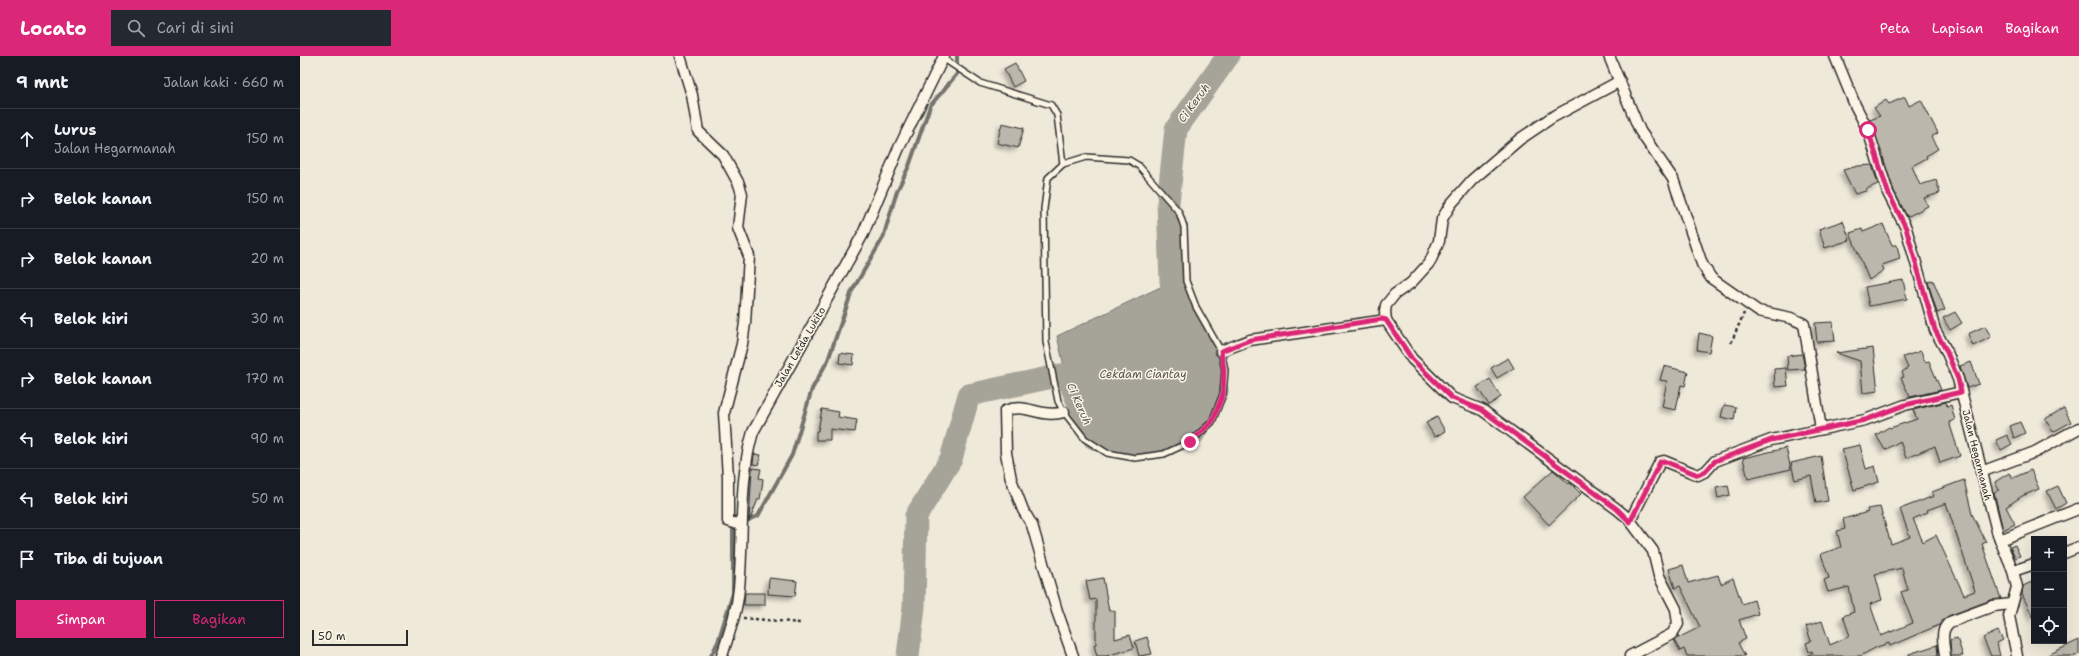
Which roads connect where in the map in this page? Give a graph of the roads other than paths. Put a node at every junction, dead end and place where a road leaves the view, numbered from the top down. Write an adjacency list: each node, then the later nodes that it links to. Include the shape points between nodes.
1 (680, 56): 15 (street, via 692,95 698,131 723,155 742,194 738,228 749,256 746,323 724,413 728,477 727,517)
2 (1609, 56): 5 (street)
3 (1835, 56): 9 (street, Jalan Hegarmanah, via 1868,130 1888,192 1906,228 1935,330 1955,372)
4 (946, 59): 6 (lane, via 980,83 1051,105 1057,115); 15 (street, Jalan Letda Lukito, via 898,150 863,234 753,432)
5 (1620, 81): 7 (street, via 1551,118 1520,139 1472,180 1450,204 1442,219 1439,241 1430,262 1386,305); 12 (street, via 1640,131 1673,179 1702,264 1711,278 1758,311 1791,318 1804,324)
6 (1063, 164): 8 (lane, via 1086,157 1129,160 1139,166 1179,212 1184,227 1186,281 1196,307); 10 (lane, via 1048,178 1044,209 1046,342 1058,402)
7 (1386, 320): 8 (street, via 1250,340); 16 (street, via 1412,359 1452,398 1482,410 1617,509)
8 (1221, 351): 10 (lane, via 1224,370 1223,394 1212,422 1190,442 1164,454 1134,458 1107,453 1085,438)
9 (1961, 392): 12 (street, via 1905,405 1865,420); 13 (street, Jalan Hegarmanah)
10 (1064, 412): 24 (street, via 1044,415 1030,409 1013,407 1005,411 1004,423 1007,465 1011,480 1032,525)
11 (2079, 428): 13 (street, via 2035,452)
12 (1821, 429): 16 (street, via 1771,440 1742,450 1715,461 1698,475 1664,461 1660,462)
13 (1981, 472): 17 (street, Jalan Hegarmanah)
14 (2078, 509): 17 (street)
15 (738, 521): 23 (street, Jalan Letda Lukito, via 739,589 735,617)
16 (1630, 522): 25 (street, via 1653,551 1659,576 1676,609 1678,624 1672,634)
17 (2000, 540): 21 (street, Jalan Hegarmanah)
18 (2079, 547): 19 (street)
19 (2067, 552)
20 (2031, 565): 21 (street)
21 (2013, 571): 22 (street, Jalan Hegarmanah, via 2018,587)
22 (2012, 604): 26 (street, via 1993,606 1944,626 1942,631); 27 (street, Jalan Hegarmanah, via 2009,616)
23 (722, 656)
24 (1073, 656)
25 (1630, 656)
26 (1945, 656)
27 (2017, 656)

